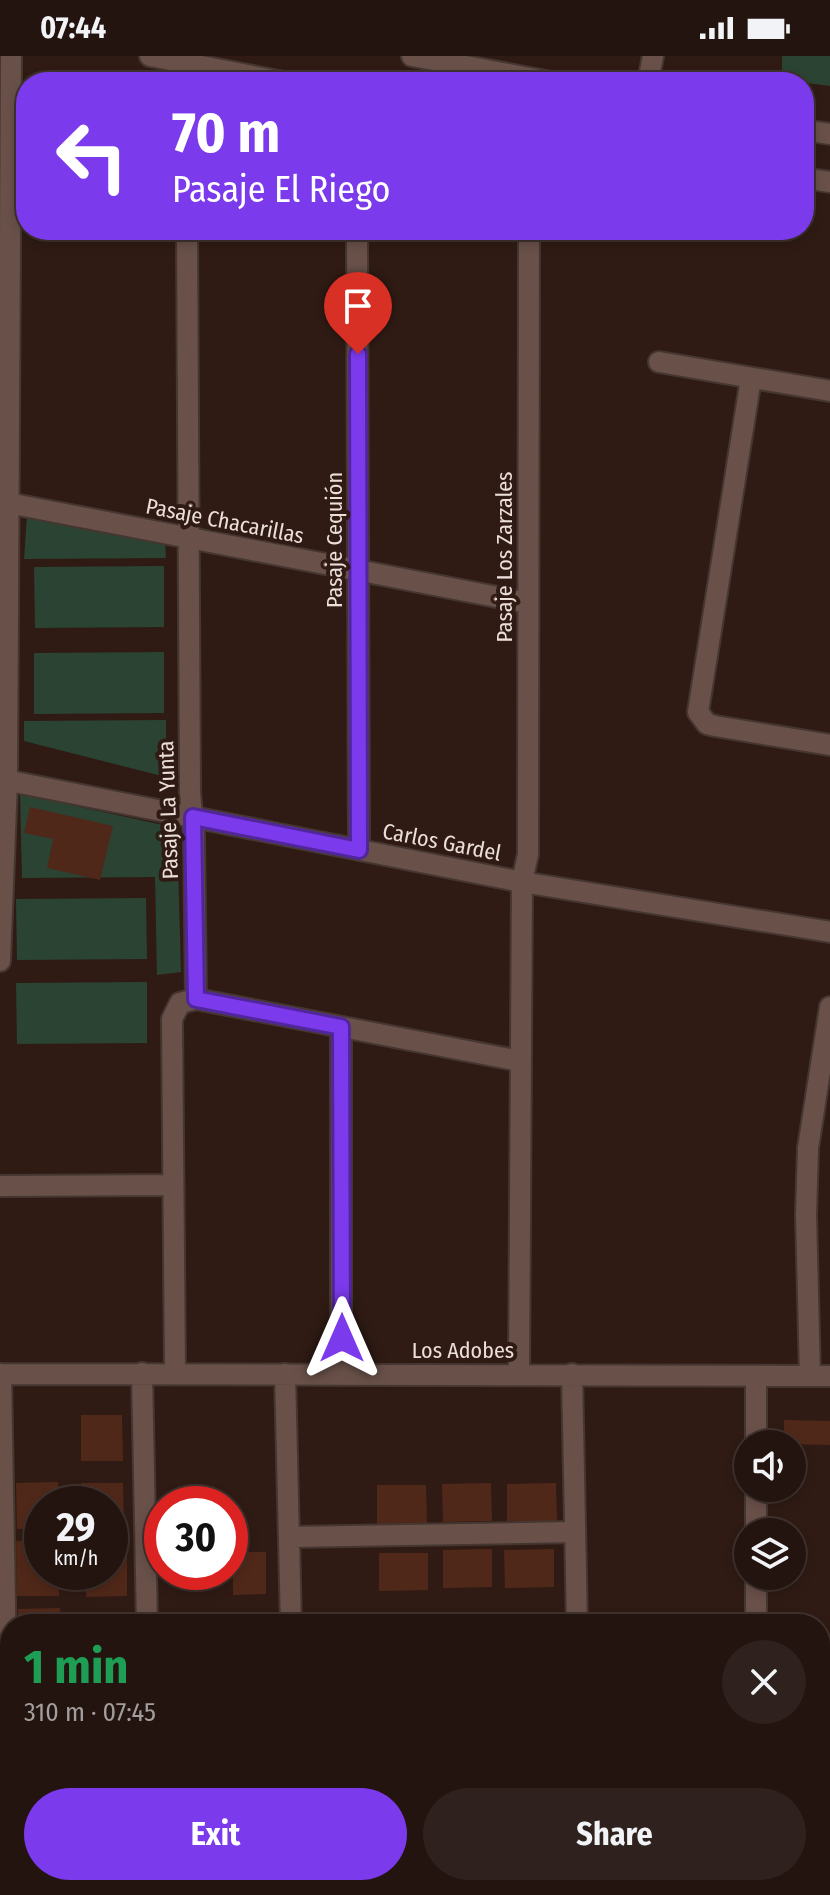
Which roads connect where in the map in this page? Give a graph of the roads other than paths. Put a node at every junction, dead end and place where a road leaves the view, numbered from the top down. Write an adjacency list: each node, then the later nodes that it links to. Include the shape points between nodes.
1 (11, 56): 9 (street)
2 (150, 56): 4 (street)
3 (412, 56): 5 (street)
4 (184, 72)
5 (498, 72)
6 (187, 240): 15 (street, Pasaje La Yunta)
7 (357, 240): 16 (street, Pasaje Cequión)
8 (529, 240): 18 (street, Pasaje Los Zarzales)
9 (5, 253): 13 (street)
10 (659, 362): 11 (street)
11 (751, 378): 12 (street); 19 (street, via 697,704 701,719 715,726)
12 (830, 391)
13 (4, 426): 14 (street)
14 (8, 503): 15 (street, Pasaje Chacarillas); 17 (street)
15 (188, 538): 16 (street, Pasaje Chacarillas); 21 (street, Pasaje La Yunta)
16 (358, 571): 18 (street, Pasaje Chacarillas); 22 (street, Pasaje Cequión)
17 (4, 601): 20 (street)
18 (528, 603): 23 (street, Pasaje Los Zarzales, via 528,854)
19 (830, 745)
20 (3, 780): 21 (street, Carlos Gardel); 25 (street)
21 (193, 817): 22 (street, Carlos Gardel); 26 (street, Pasaje La Yunta)
22 (359, 850): 23 (street, Carlos Gardel)
23 (522, 882): 24 (street, Carlos Gardel); 29 (street, Pasaje Los Zarzales)
24 (830, 932)
25 (1, 961)
26 (196, 999): 28 (street); 30 (street, via 180,1003 172,1019)
27 (830, 1007): 40 (street, via 808,1148 806,1215)
28 (341, 1027): 29 (street); 34 (street)
29 (520, 1061): 37 (street, Pasaje Los Zarzales)
30 (173, 1185): 31 (street); 33 (street)
31 (0, 1186)
32 (142, 1373): 33 (street, Los Adobes); 35 (street, Los Adobes); 46 (street)
33 (175, 1373): 36 (street, Los Adobes)
34 (341, 1373): 36 (street, Los Adobes); 37 (street, Los Adobes)
35 (0, 1374): 45 (street)
36 (285, 1374): 43 (street)
37 (519, 1374): 38 (street, Los Adobes)
38 (572, 1374): 39 (street, Los Adobes); 42 (street)
39 (756, 1376): 40 (street, Los Adobes); 41 (street)
40 (820, 1376)
41 (756, 1430)
42 (575, 1532): 43 (street); 48 (street)
43 (289, 1537): 47 (street)
44 (756, 1590): 49 (street)
45 (3, 1614)
46 (147, 1614)
47 (291, 1614)
48 (577, 1614)
49 (756, 1614)

